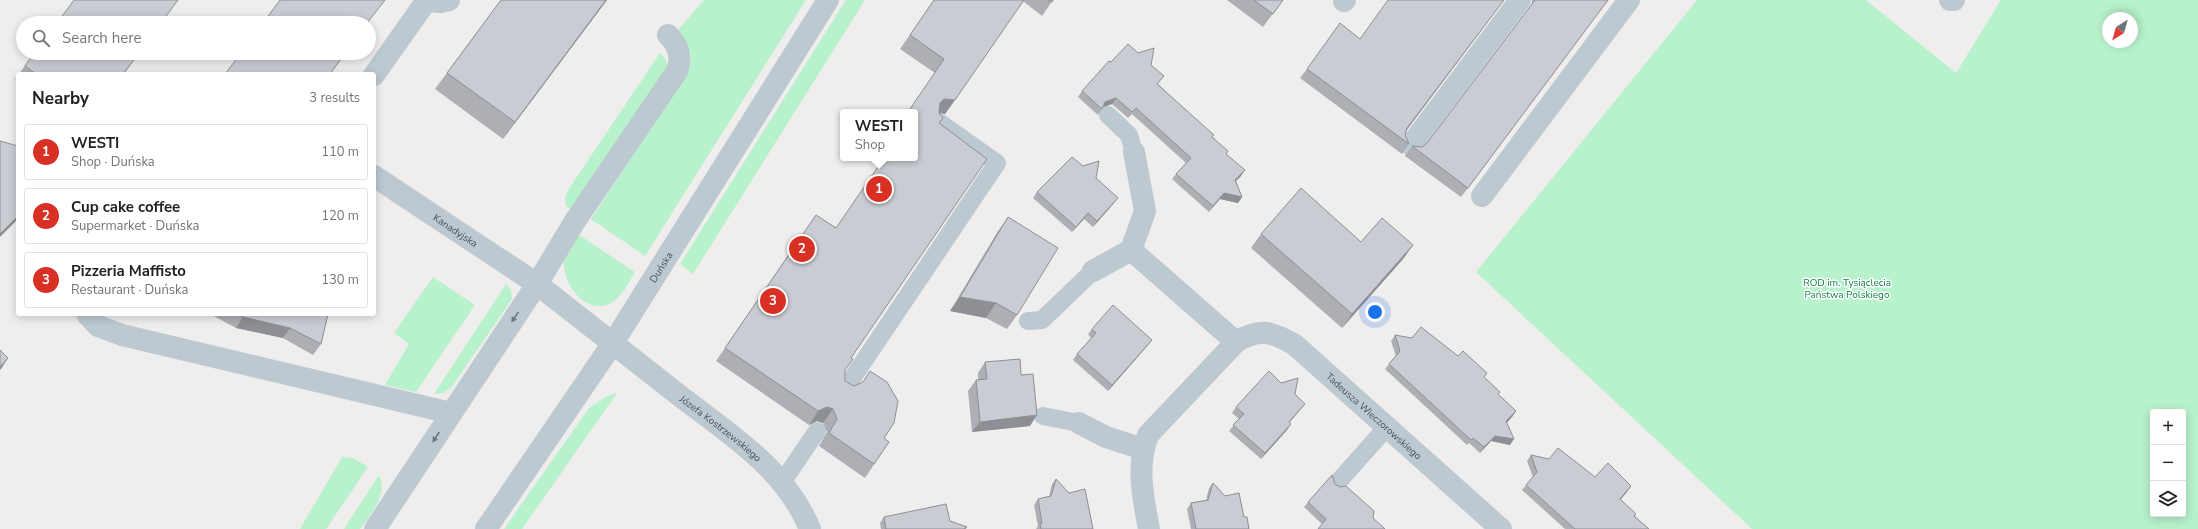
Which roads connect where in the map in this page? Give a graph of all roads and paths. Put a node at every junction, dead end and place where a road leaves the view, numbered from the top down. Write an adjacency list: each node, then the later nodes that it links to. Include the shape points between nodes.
1 (426, 0): 2 (street); 9 (street)
2 (449, 0)
3 (828, 0): 22 (street, Duńska)
4 (1520, 0): 12 (street)
5 (1629, 0): 15 (street)
6 (1950, 0): 7 (street)
7 (1954, 0)
8 (668, 35): 18 (street, via 679,51 681,62 678,71 575,221)
9 (375, 72)
10 (1108, 115): 13 (lane, via 1129,135)
11 (939, 122): 23 (lane, via 997,163)
12 (1411, 145)
13 (1134, 152): 16 (street, via 1145,212)
14 (376, 177): 18 (street, Kanadyjska)
15 (1482, 196)
16 (1131, 250): 17 (street); 21 (street)
17 (1093, 271): 20 (lane, via 1042,320)
18 (537, 284): 22 (street, Kanadyjska); 24 (street, one-way to 24)
19 (89, 316): 24 (street, via 98,326 122,335)
20 (1028, 321)
21 (1236, 342): 27 (street, Tadeusza Wieczorowskiego, via 1254,334 1268,332 1279,335 1295,345); 29 (street, Tadeusza Wieczorowskiego, via 1148,435)
22 (613, 343): 30 (street, Józefa Kostrzewskiego, via 749,448); 33 (street, Duńska)
23 (846, 389)
24 (451, 413): 32 (street, one-way to 32)
25 (1043, 416): 26 (lane)
26 (1079, 423): 29 (street)
27 (1387, 427): 31 (lane); 36 (street, Tadeusza Wieczorowskiego)
28 (817, 430): 30 (lane)
29 (1143, 449): 35 (street, Tadeusza Wieczorowskiego, via 1141,488)
30 (782, 481): 34 (street, Józefa Kostrzewskiego)
31 (1338, 482)
32 (375, 529)
33 (486, 529)
34 (810, 529)
35 (1149, 529)
36 (1501, 529)

